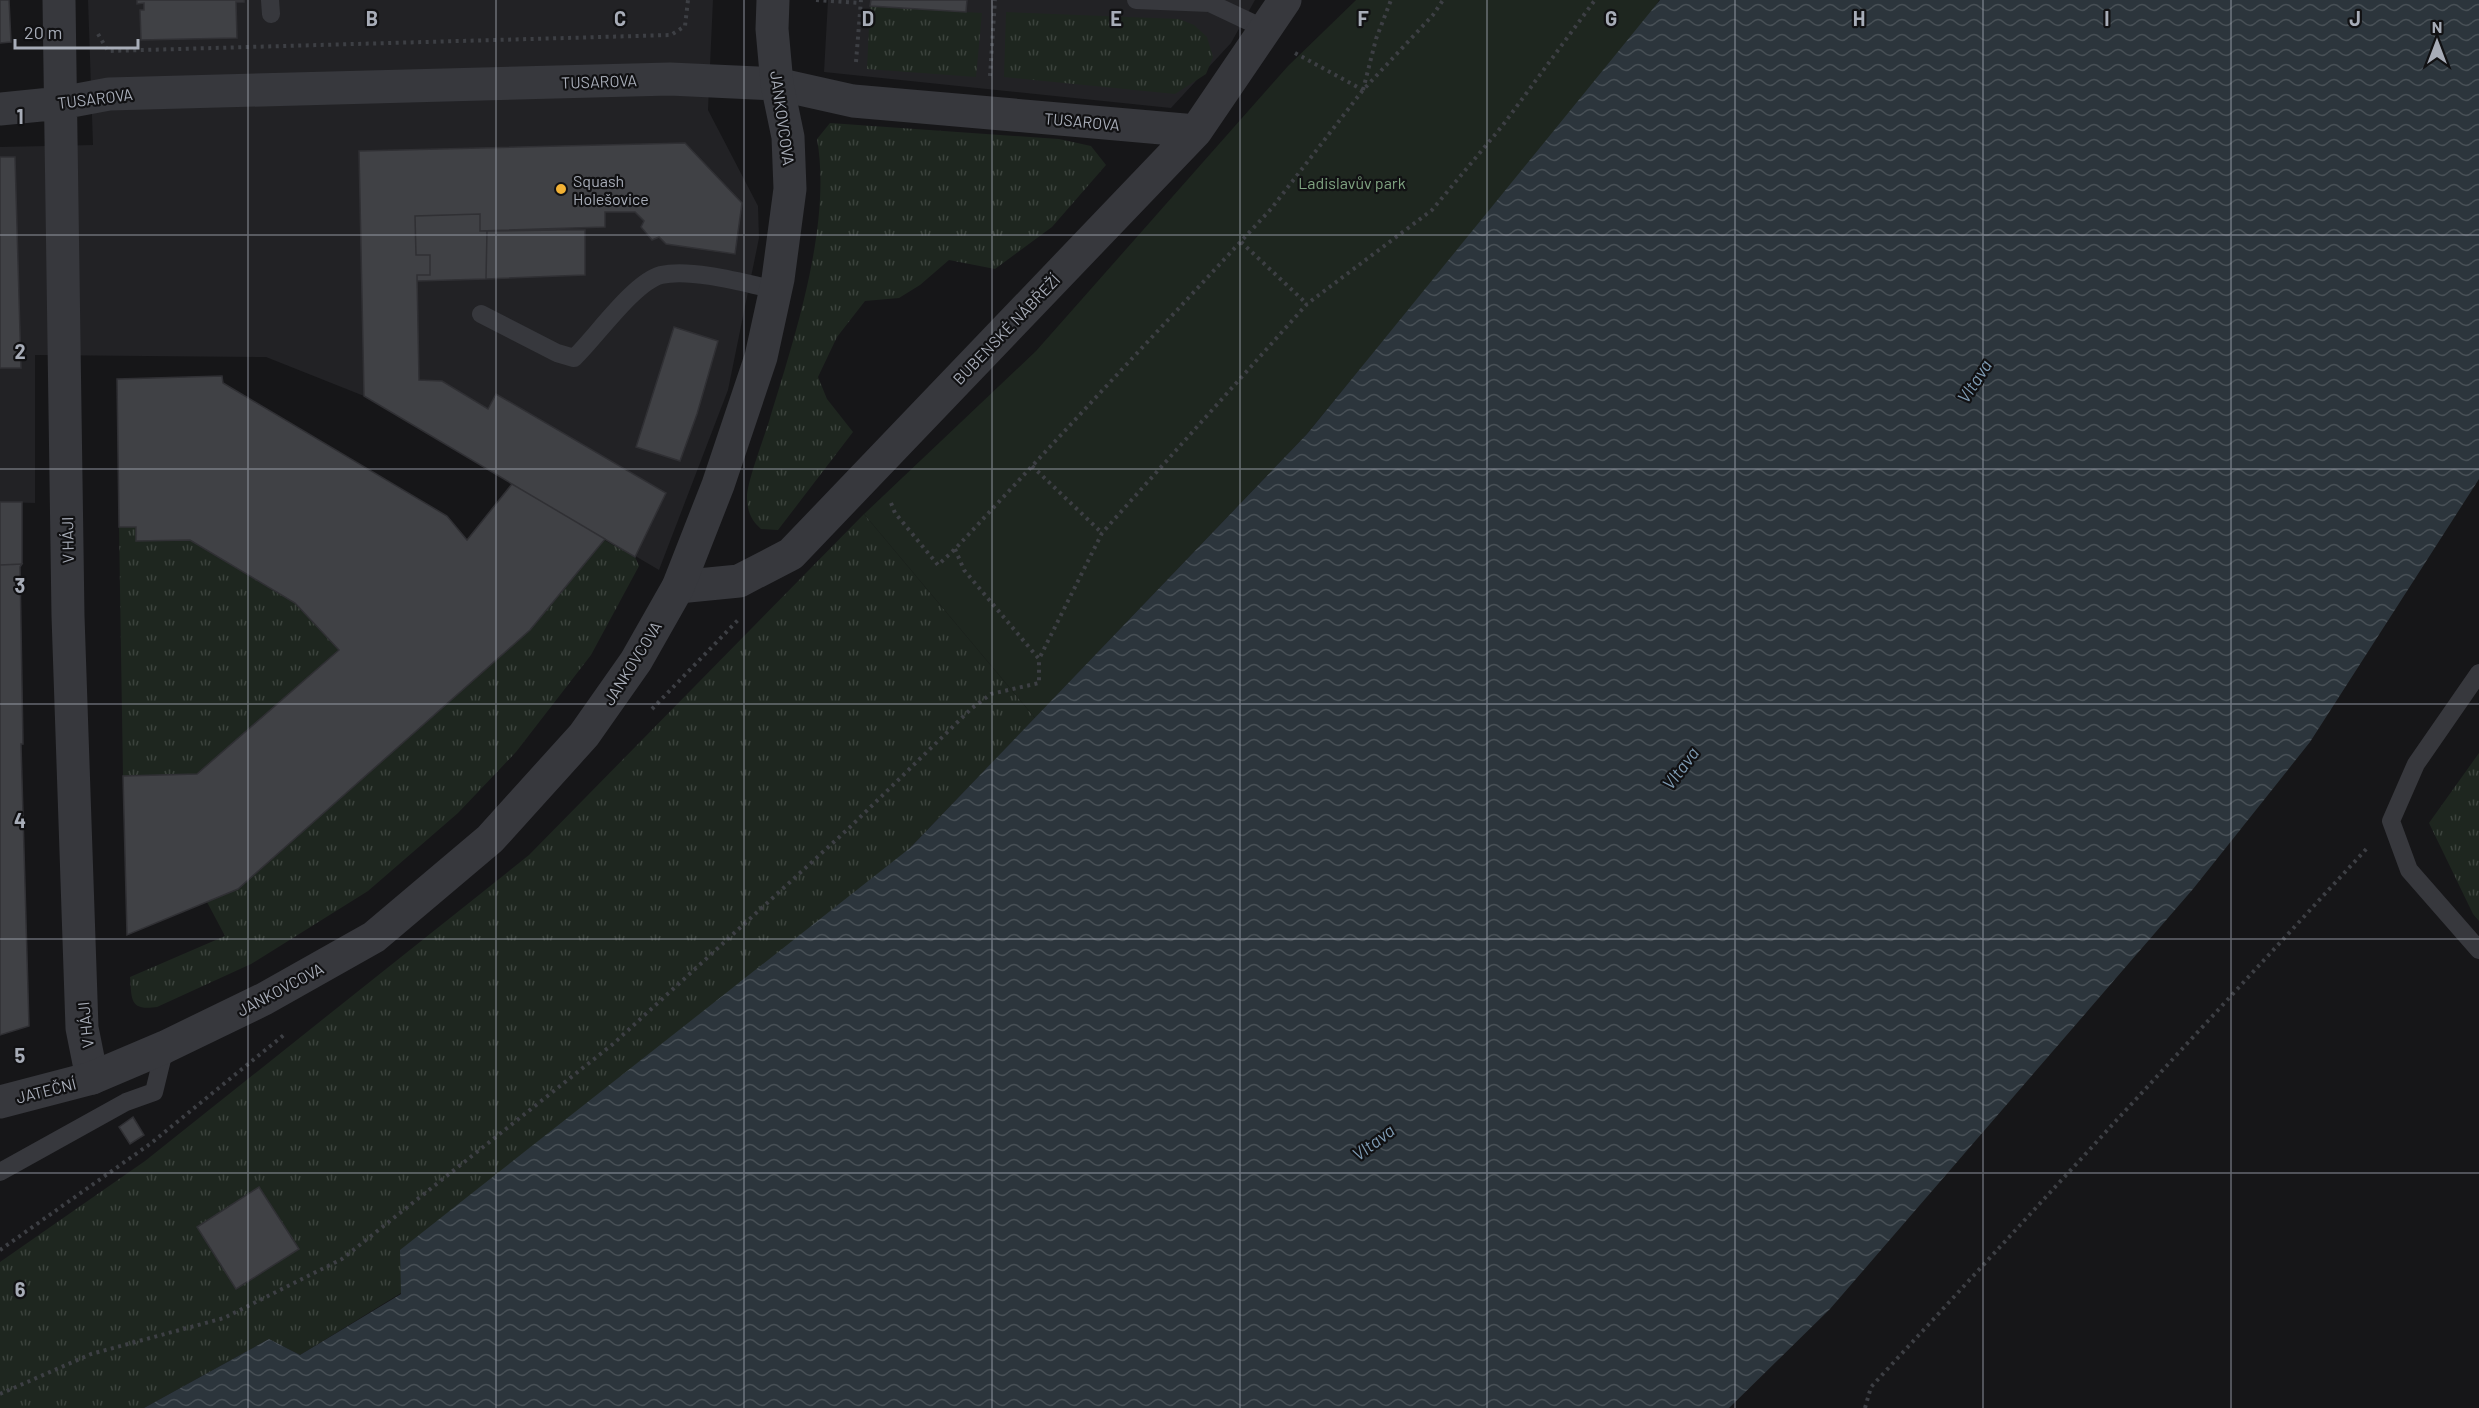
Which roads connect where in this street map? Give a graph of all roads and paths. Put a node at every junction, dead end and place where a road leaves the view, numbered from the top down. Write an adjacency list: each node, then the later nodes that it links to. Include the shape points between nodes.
1 (59, 0): 19 (street, V HÁJI)
2 (688, 0): 13 (path, via 685,26 671,35 108,51)
3 (772, 0): 16 (street, JANKOVCOVA)
4 (816, 0): 12 (path)
5 (995, 0): 15 (path)
6 (1136, 0): 14 (lane, via 1210,3)
7 (1285, 0): 14 (street, BUBENSKÉ NÁBŘEŽÍ)
8 (1300, 0): 14 (lane)
9 (1391, 0): 17 (path)
10 (1443, 0): 17 (path)
11 (1595, 0): 24 (path, via 1503,125 1432,210)
12 (861, 2): 18 (path)
13 (98, 33)
14 (1276, 39): 17 (path); 21 (street, BUBENSKÉ NÁBŘEŽÍ)
15 (992, 56)
16 (777, 84): 18 (street, TUSAROVA); 19 (street, TUSAROVA, via 658,79 109,94); 23 (street, JANKOVCOVA, via 788,137 790,189)
17 (1363, 90): 22 (path)
18 (853, 101): 21 (street, TUSAROVA)
19 (61, 103): 20 (street, TUSAROVA); 36 (street, V HÁJI, via 68,616 82,1028)
20 (0, 109)
21 (1196, 131): 30 (street, BUBENSKÉ NÁBŘEŽÍ, via 791,554 739,581)
22 (1241, 242): 24 (path); 26 (path)
23 (776, 290): 25 (lane, via 724,279 661,275 624,303 574,358); 30 (street, JANKOVCOVA, via 758,368)
24 (1307, 304): 28 (path)
25 (481, 314)
26 (1032, 466): 28 (path); 29 (path)
27 (891, 502): 29 (path, via 938,565)
28 (1102, 533): 31 (path)
29 (955, 549): 31 (path, via 964,570)
30 (678, 587): 35 (street, JANKOVCOVA, via 636,661 584,735 490,839 374,937 264,999)
31 (1040, 659): 39 (path, via 1040,683 992,694 972,708 613,1044 342,1259 224,1318 91,1354)
32 (2479, 673): 33 (lane, via 2416,764)
33 (2391, 821): 34 (lane, via 2409,870); 40 (path, via 1871,1387)
34 (2479, 950)
35 (165, 1047): 36 (street, JANKOVCOVA); 38 (lane, via 154,1092 126,1102)
36 (92, 1078): 37 (street, JATEČNÍ)
37 (0, 1102)
38 (0, 1172)
39 (0, 1394)
40 (1865, 1408)

